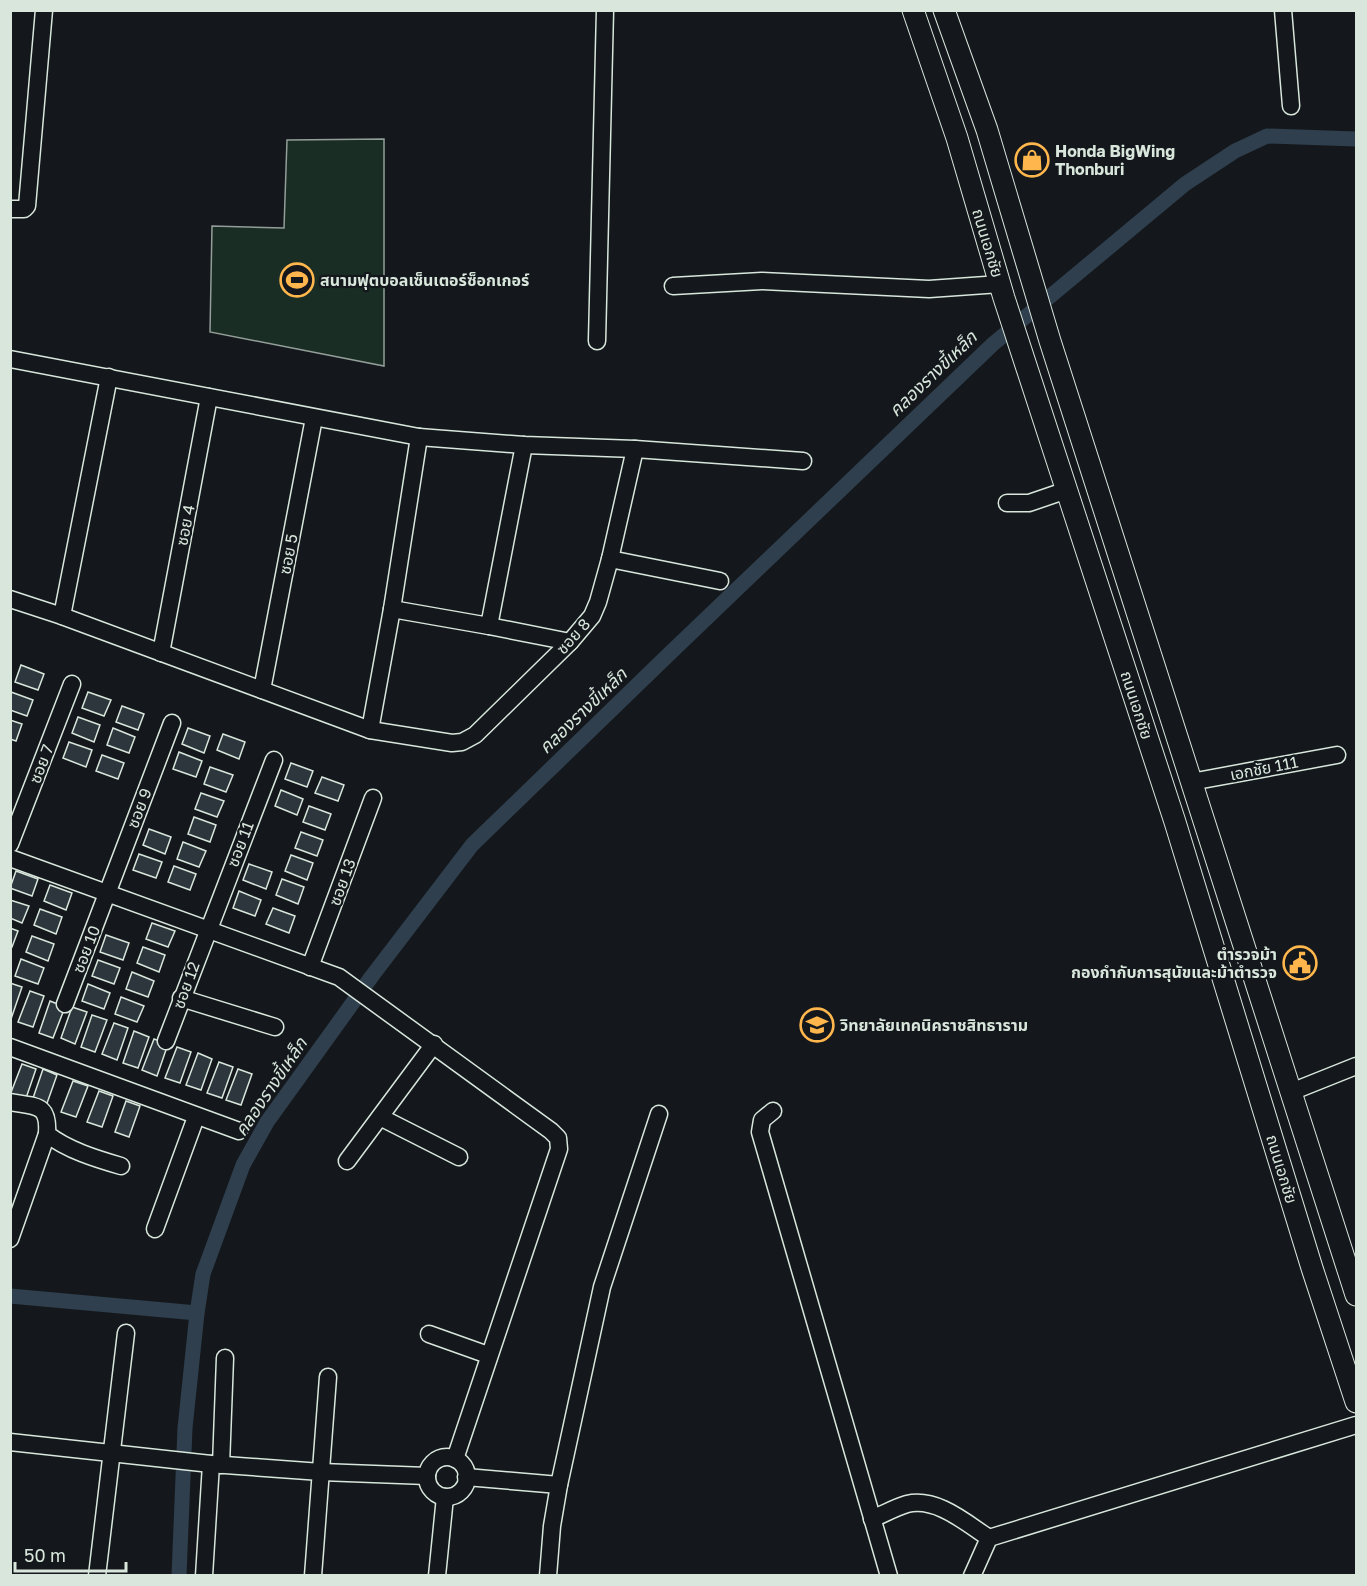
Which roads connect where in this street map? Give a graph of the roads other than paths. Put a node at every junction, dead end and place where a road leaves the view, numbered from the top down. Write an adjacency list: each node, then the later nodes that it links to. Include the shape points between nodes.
1 (44, 10): 7 (street, via 27,206)
2 (605, 10): 10 (street)
3 (913, 10): 9 (main road, ถนนเอกชัย, via 957,138)
4 (944, 10): 35 (main road, ถนนเอกชัย, via 987,130)
5 (1283, 10): 6 (street)
6 (1291, 106)
7 (10, 209)
8 (673, 286): 9 (street, via 762,281)
9 (1002, 291): 19 (main road, ถนนเอกชัย)
10 (597, 341)
11 (10, 359): 12 (street)
12 (109, 377): 13 (street); 25 (street)
13 (209, 397): 14 (street); 28 (street, ซอย 4)
14 (314, 418): 15 (street); 30 (street, ซอย 5)
15 (419, 437): 16 (street); 24 (street)
16 (524, 445): 17 (street); 26 (street)
17 (635, 449): 18 (street); 21 (street, ซอย 8)
18 (803, 461)
19 (1067, 490): 20 (street, via 1029,502); 68 (main road, ถนนเอกชัย)
20 (1007, 504)
21 (610, 560): 22 (street); 27 (street, ซอย 8, via 592,616)
22 (720, 581)
23 (10, 599): 25 (street)
24 (392, 609): 26 (street); 32 (street)
25 (62, 616): 28 (street)
26 (489, 626): 27 (street)
27 (570, 642): 32 (street, ซอย 8, via 474,735 462,742)
28 (161, 653): 30 (street)
29 (72, 684): 37 (street, ซอย 7)
30 (262, 690): 32 (street)
31 (172, 723): 39 (street, ซอย 9)
32 (370, 730)
33 (1337, 755): 35 (street, เอกชัย 111)
34 (274, 760): 40 (street, ซอย 11)
35 (1191, 782): 49 (main road, ถนนเอกชัย)
36 (373, 798): 41 (street, ซอย 13)
37 (10, 844)
38 (10, 858): 39 (street)
39 (107, 893): 40 (street); 43 (street, ซอย 10)
40 (207, 929): 41 (street); 42 (street, ซอย 12)
41 (310, 967): 46 (street, via 339,977)
42 (181, 998): 44 (street); 45 (street, ซอย 12)
43 (64, 1004)
44 (275, 1027)
45 (166, 1041)
46 (434, 1044): 54 (street); 65 (street, via 558,1138 559,1149)
47 (10, 1047): 53 (street)
48 (1356, 1066): 49 (street)
49 (1291, 1092): 62 (main road, ถนนเอกชัย)
50 (10, 1102): 56 (street, via 45,1111)
51 (773, 1111): 79 (street, via 762,1120 760,1132)
52 (659, 1114): 77 (street, via 602,1287)
53 (196, 1117): 55 (street); 60 (street)
54 (380, 1117): 57 (street); 58 (street)
55 (238, 1131)
56 (47, 1134): 59 (street, via 99,1160); 61 (street)
57 (459, 1157)
58 (347, 1161)
59 (121, 1166)
60 (156, 1229)
61 (10, 1239)
62 (1356, 1295)
63 (126, 1333): 71 (street)
64 (429, 1334): 65 (street)
65 (488, 1355): 72 (street)
66 (225, 1358): 73 (street)
67 (327, 1377): 74 (street)
68 (1356, 1402)
69 (1356, 1425): 80 (street)
70 (10, 1442): 71 (street)
71 (111, 1453): 73 (street); 81 (street)
72 (455, 1459): 75 (street, via 434,1461); 76 (street)
73 (213, 1464): 74 (street); 82 (street)
74 (321, 1472): 75 (street); 83 (street)
75 (427, 1476): 78 (street, via 431,1489)
76 (466, 1477): 77 (street); 78 (street, via 459,1492)
77 (559, 1485): 85 (street)
78 (445, 1497): 84 (street)
79 (872, 1519): 80 (street, via 909,1504 928,1504 949,1512); 86 (street)
80 (989, 1538): 87 (street)
81 (97, 1575)
82 (204, 1575)
83 (313, 1575)
84 (437, 1575)
85 (548, 1575)
86 (889, 1575)
87 (972, 1575)

